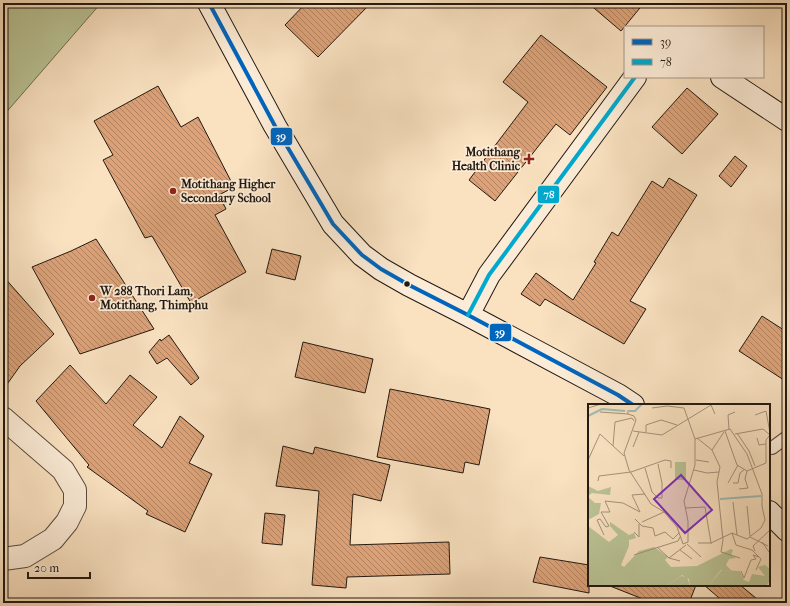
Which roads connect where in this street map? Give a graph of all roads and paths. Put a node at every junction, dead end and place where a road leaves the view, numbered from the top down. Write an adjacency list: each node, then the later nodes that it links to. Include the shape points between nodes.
1 (209, 3): 5 (main road, via 275,126 333,224 362,255 381,269)
2 (634, 78): 5 (main road, via 489,275)
3 (724, 78): 4 (main road)
4 (787, 120)
5 (468, 315): 6 (main road)
6 (631, 404)
7 (3, 418): 12 (main road, via 63,470 75,490 75,506 67,522 53,539 25,556)
8 (787, 437): 9 (lane)
9 (770, 447)
10 (770, 513): 11 (main road)
11 (787, 530)
12 (3, 559)

